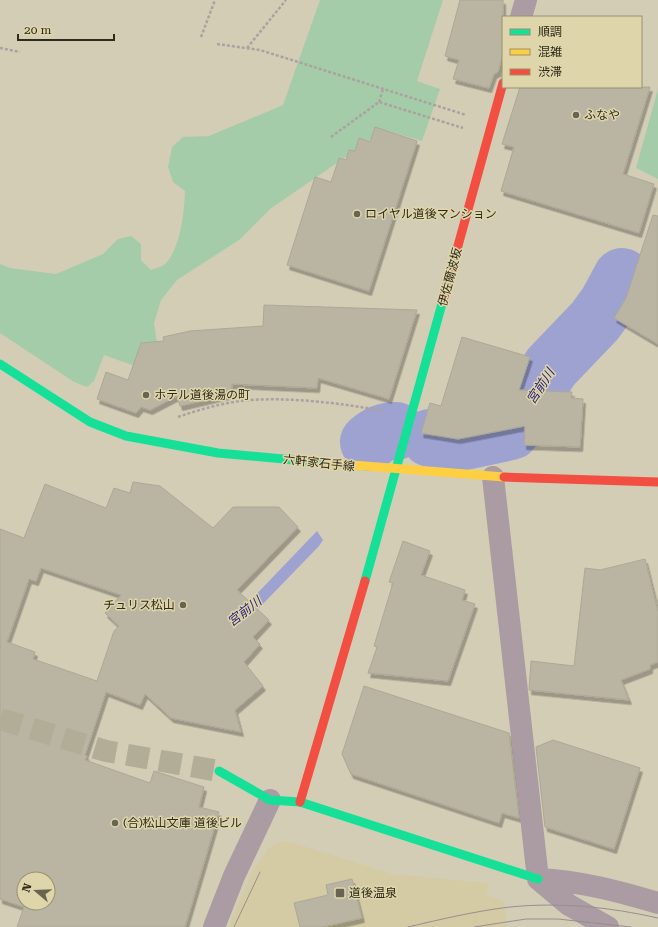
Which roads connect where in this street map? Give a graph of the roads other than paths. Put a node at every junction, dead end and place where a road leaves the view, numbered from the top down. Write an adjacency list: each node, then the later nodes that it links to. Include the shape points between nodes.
1 (526, 0): 2 (street)
2 (521, 16)
3 (502, 87): 5 (street, 伊佐爾波坂)
4 (0, 364): 5 (street, 六軒家石手線, via 90,422 126,436 218,453)
5 (396, 470): 6 (street, 六軒家石手線); 10 (street, 伊佐爾波坂)
6 (493, 477): 7 (street, 六軒家石手線); 11 (street)
7 (658, 482)
8 (220, 771): 9 (street)
9 (270, 800): 10 (street); 14 (street, via 234,876)
10 (300, 802): 11 (street)
11 (538, 878): 12 (street, via 592,885); 13 (street)
12 (658, 903)
13 (576, 919): 15 (street)
14 (214, 927)
15 (608, 927)

